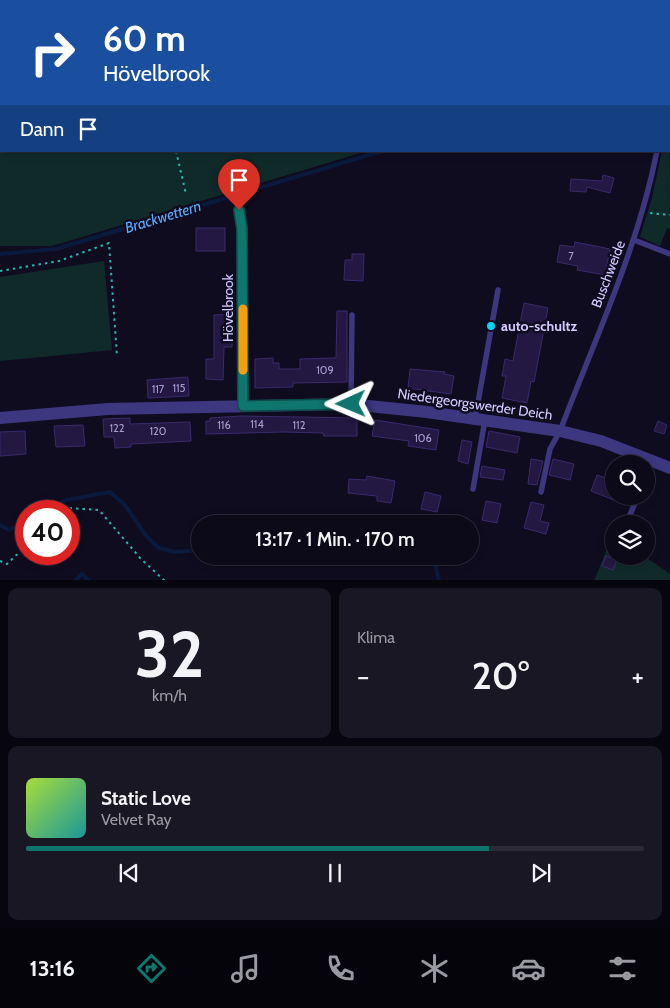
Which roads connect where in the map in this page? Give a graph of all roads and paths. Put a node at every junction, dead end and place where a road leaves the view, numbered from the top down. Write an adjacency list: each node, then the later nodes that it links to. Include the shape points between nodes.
1 (176, 152): 3 (path)
2 (657, 152): 5 (lane, Buschweide)
3 (186, 194)
4 (239, 210): 14 (street, Hövelbrook, via 242,229)
5 (642, 212): 6 (path); 7 (lane, Buschweide)
6 (670, 215)
7 (634, 240): 8 (lane); 17 (lane, Buschweide)
8 (670, 254)
9 (0, 271): 12 (path, via 59,261 109,243)
10 (498, 290): 16 (lane)
11 (352, 315): 13 (lane)
12 (117, 356)
13 (351, 404): 14 (street, Niedergeorgswerder Deich); 16 (street, Niedergeorgswerder Deich)
14 (243, 406): 15 (street, Niedergeorgswerder Deich, via 108,409)
15 (0, 418)
16 (480, 420): 17 (street, Niedergeorgswerder Deich); 21 (lane)
17 (560, 431): 18 (street, Niedergeorgswerder Deich); 22 (lane, Buschweide, via 550,449)
18 (639, 455)
19 (655, 461): 20 (street, Niedergeorgswerder Deich)
20 (670, 468)
21 (473, 489)
22 (541, 492)
23 (80, 509): 26 (path, via 99,510 141,559)
24 (15, 556): 25 (path, via 7,564)
25 (0, 561)
26 (165, 580)

